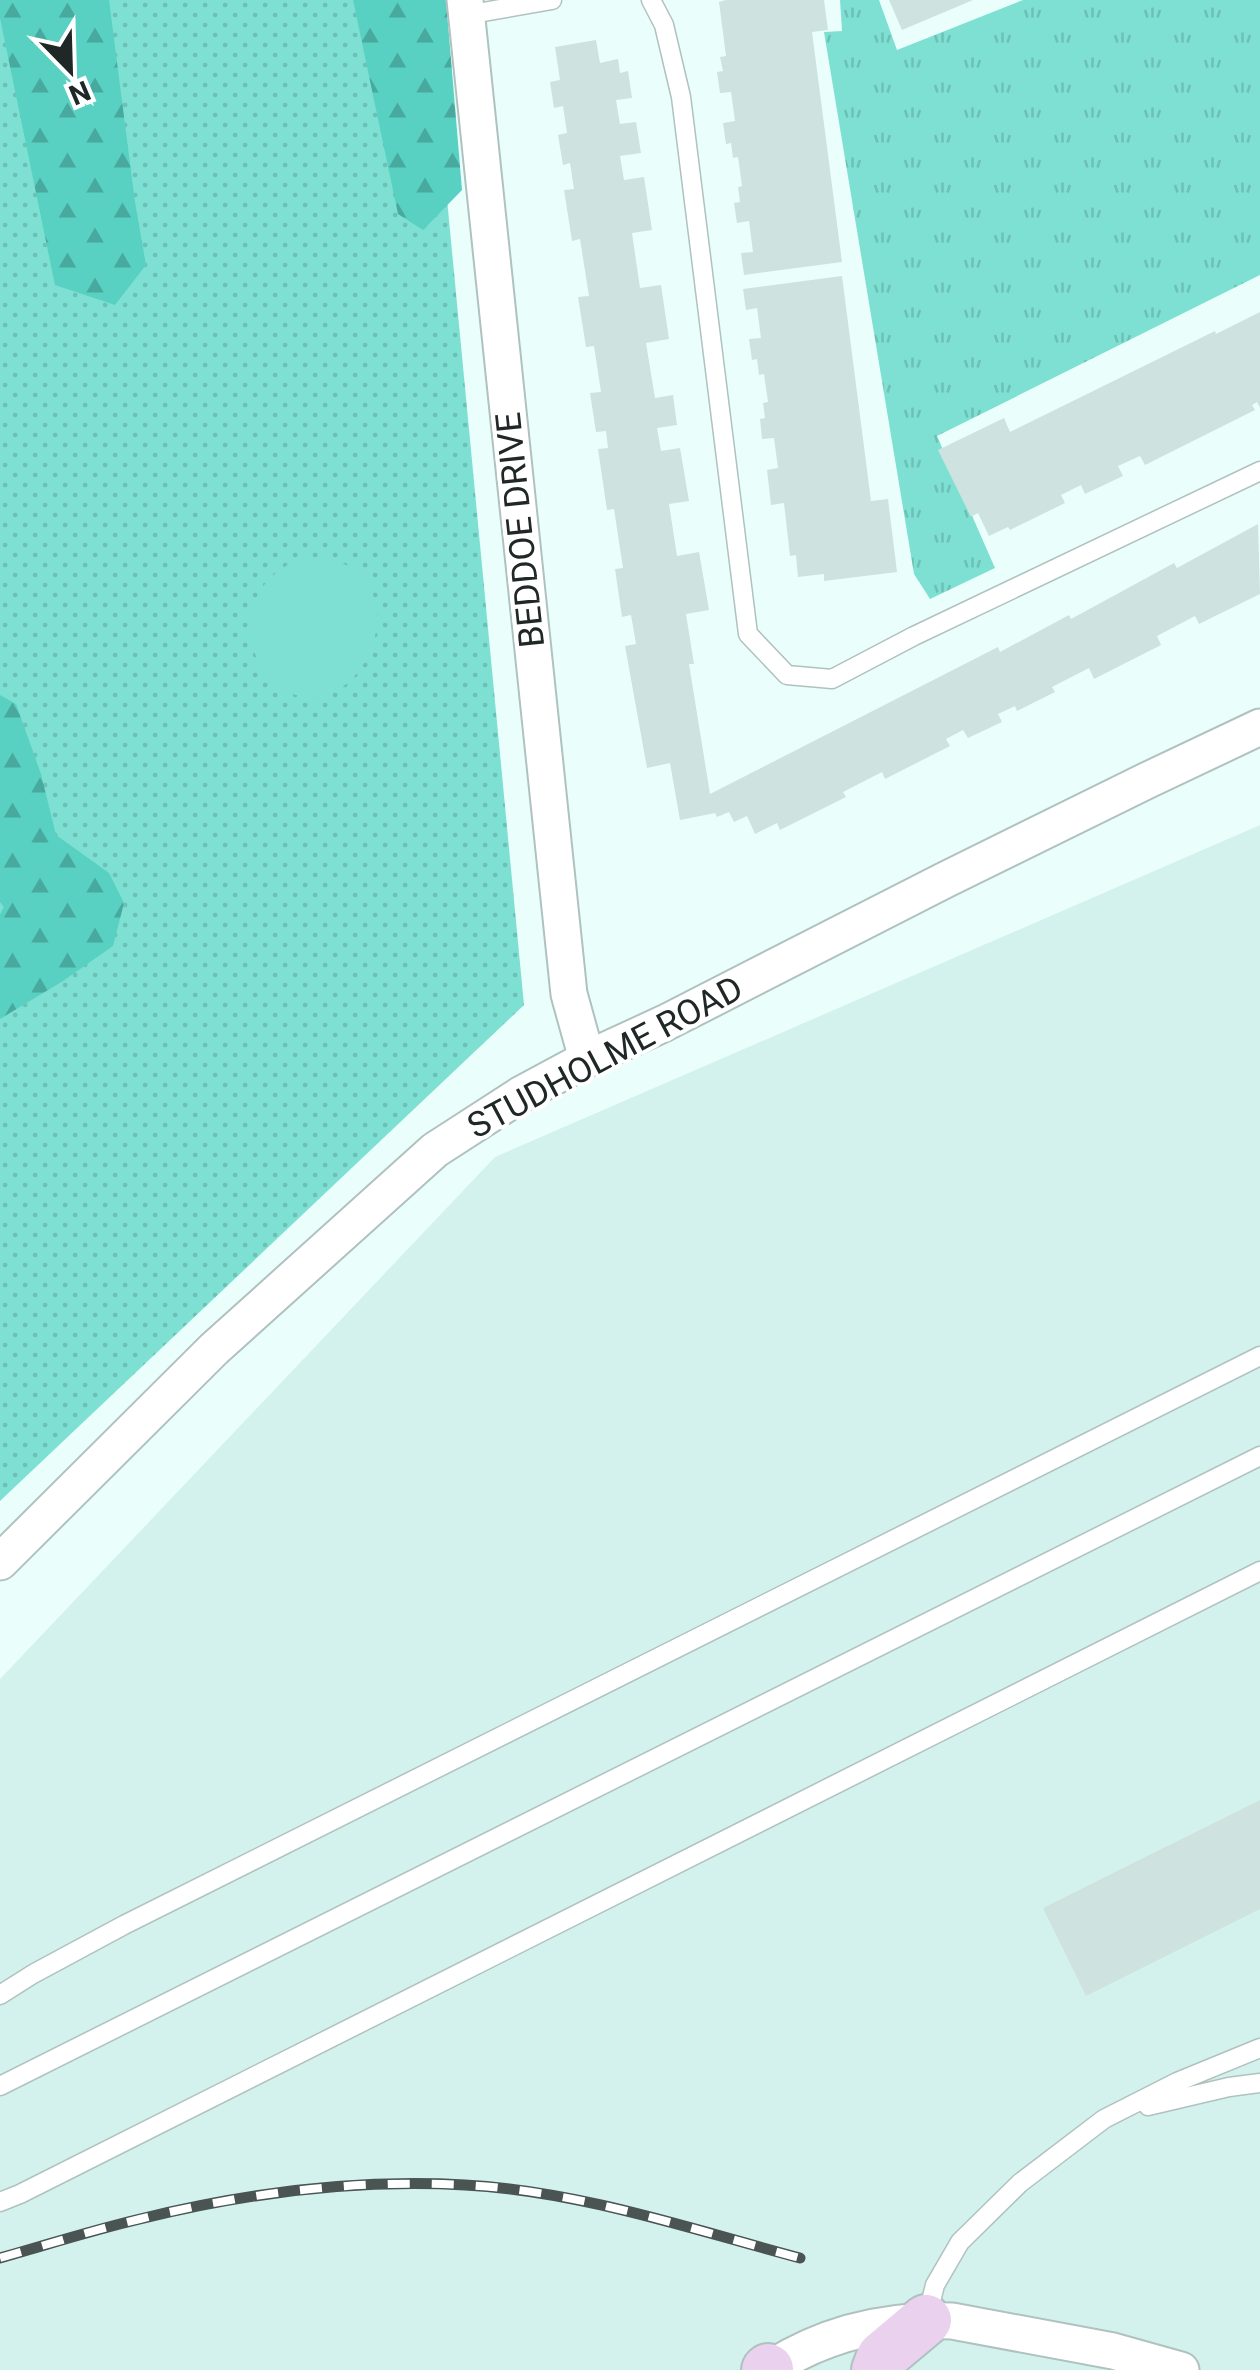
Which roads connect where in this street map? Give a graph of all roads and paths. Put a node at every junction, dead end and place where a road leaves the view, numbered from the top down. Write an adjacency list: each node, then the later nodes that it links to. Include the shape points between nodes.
1 (552, 0): 3 (lane)
2 (651, 0): 4 (lane, via 681,97 748,634 788,676 832,679)
3 (466, 8): 6 (street, BEDDOE DRIVE, via 568,994)
4 (1260, 471)
5 (1260, 728): 6 (street, STUDHOLME ROAD)
6 (587, 1059): 9 (street, STUDHOLME ROAD, via 435,1150 214,1349)
7 (1260, 1356): 11 (lane, via 124,1925)
8 (1260, 1456): 14 (lane)
9 (0, 1562)
10 (1260, 1571): 16 (lane)
11 (0, 1995)
12 (1260, 2048): 15 (lane)
13 (1260, 2083): 15 (lane)
14 (0, 2086)
15 (1104, 2119): 17 (lane, via 1020,2184 960,2242 935,2285)
16 (0, 2202)
17 (926, 2320): 18 (street, via 856,2330 812,2344); 19 (main road); 20 (street, via 1113,2351)
18 (768, 2370)
19 (877, 2370)
20 (1181, 2370)

